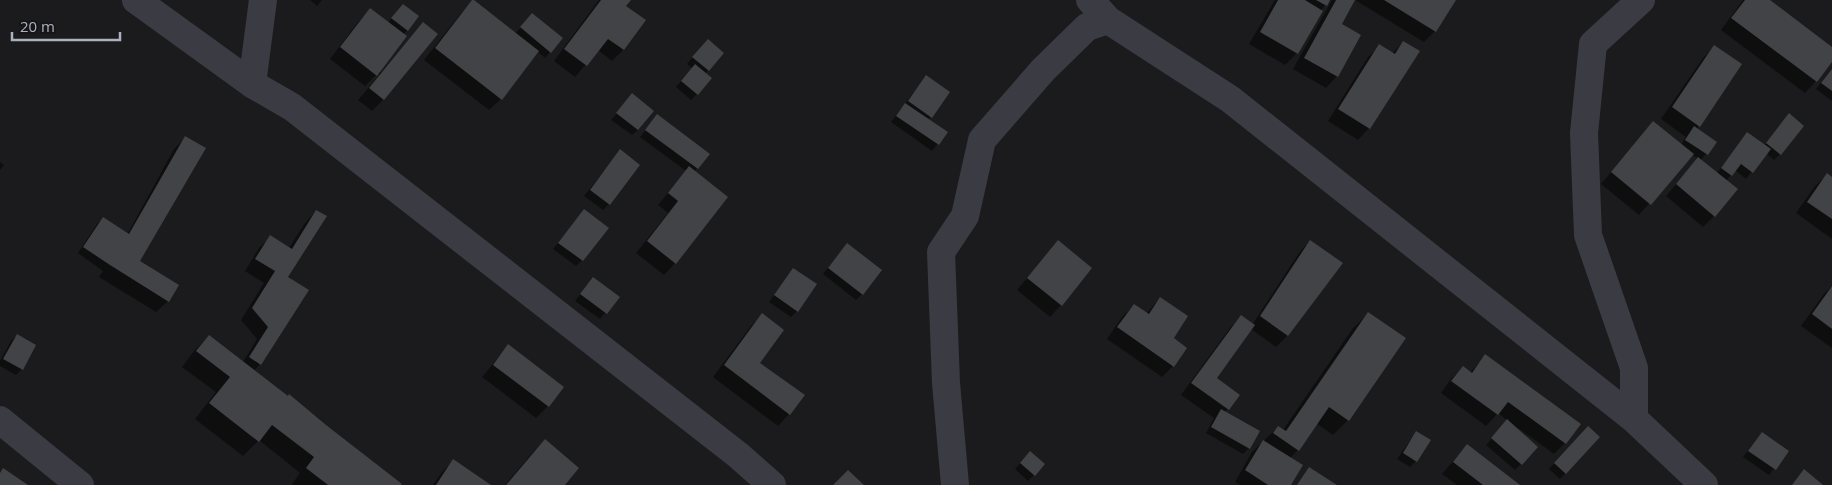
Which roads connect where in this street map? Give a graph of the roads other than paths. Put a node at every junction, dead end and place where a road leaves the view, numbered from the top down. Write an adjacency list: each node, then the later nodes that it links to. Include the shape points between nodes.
1 (136, 0): 6 (street)
2 (263, 0): 6 (street)
3 (1090, 0): 5 (street)
4 (1641, 0): 8 (street, via 1593,44 1584,133 1588,235 1634,368)
5 (1108, 20): 8 (street, via 1230,99); 11 (street, via 1087,27 1043,70 982,140 965,216 941,252 946,383)
6 (252, 84): 9 (street, via 292,107 738,455)
7 (0, 420): 10 (street)
8 (1634, 420): 12 (street)
9 (763, 481)
10 (80, 485)
11 (955, 485)
12 (1704, 485)

